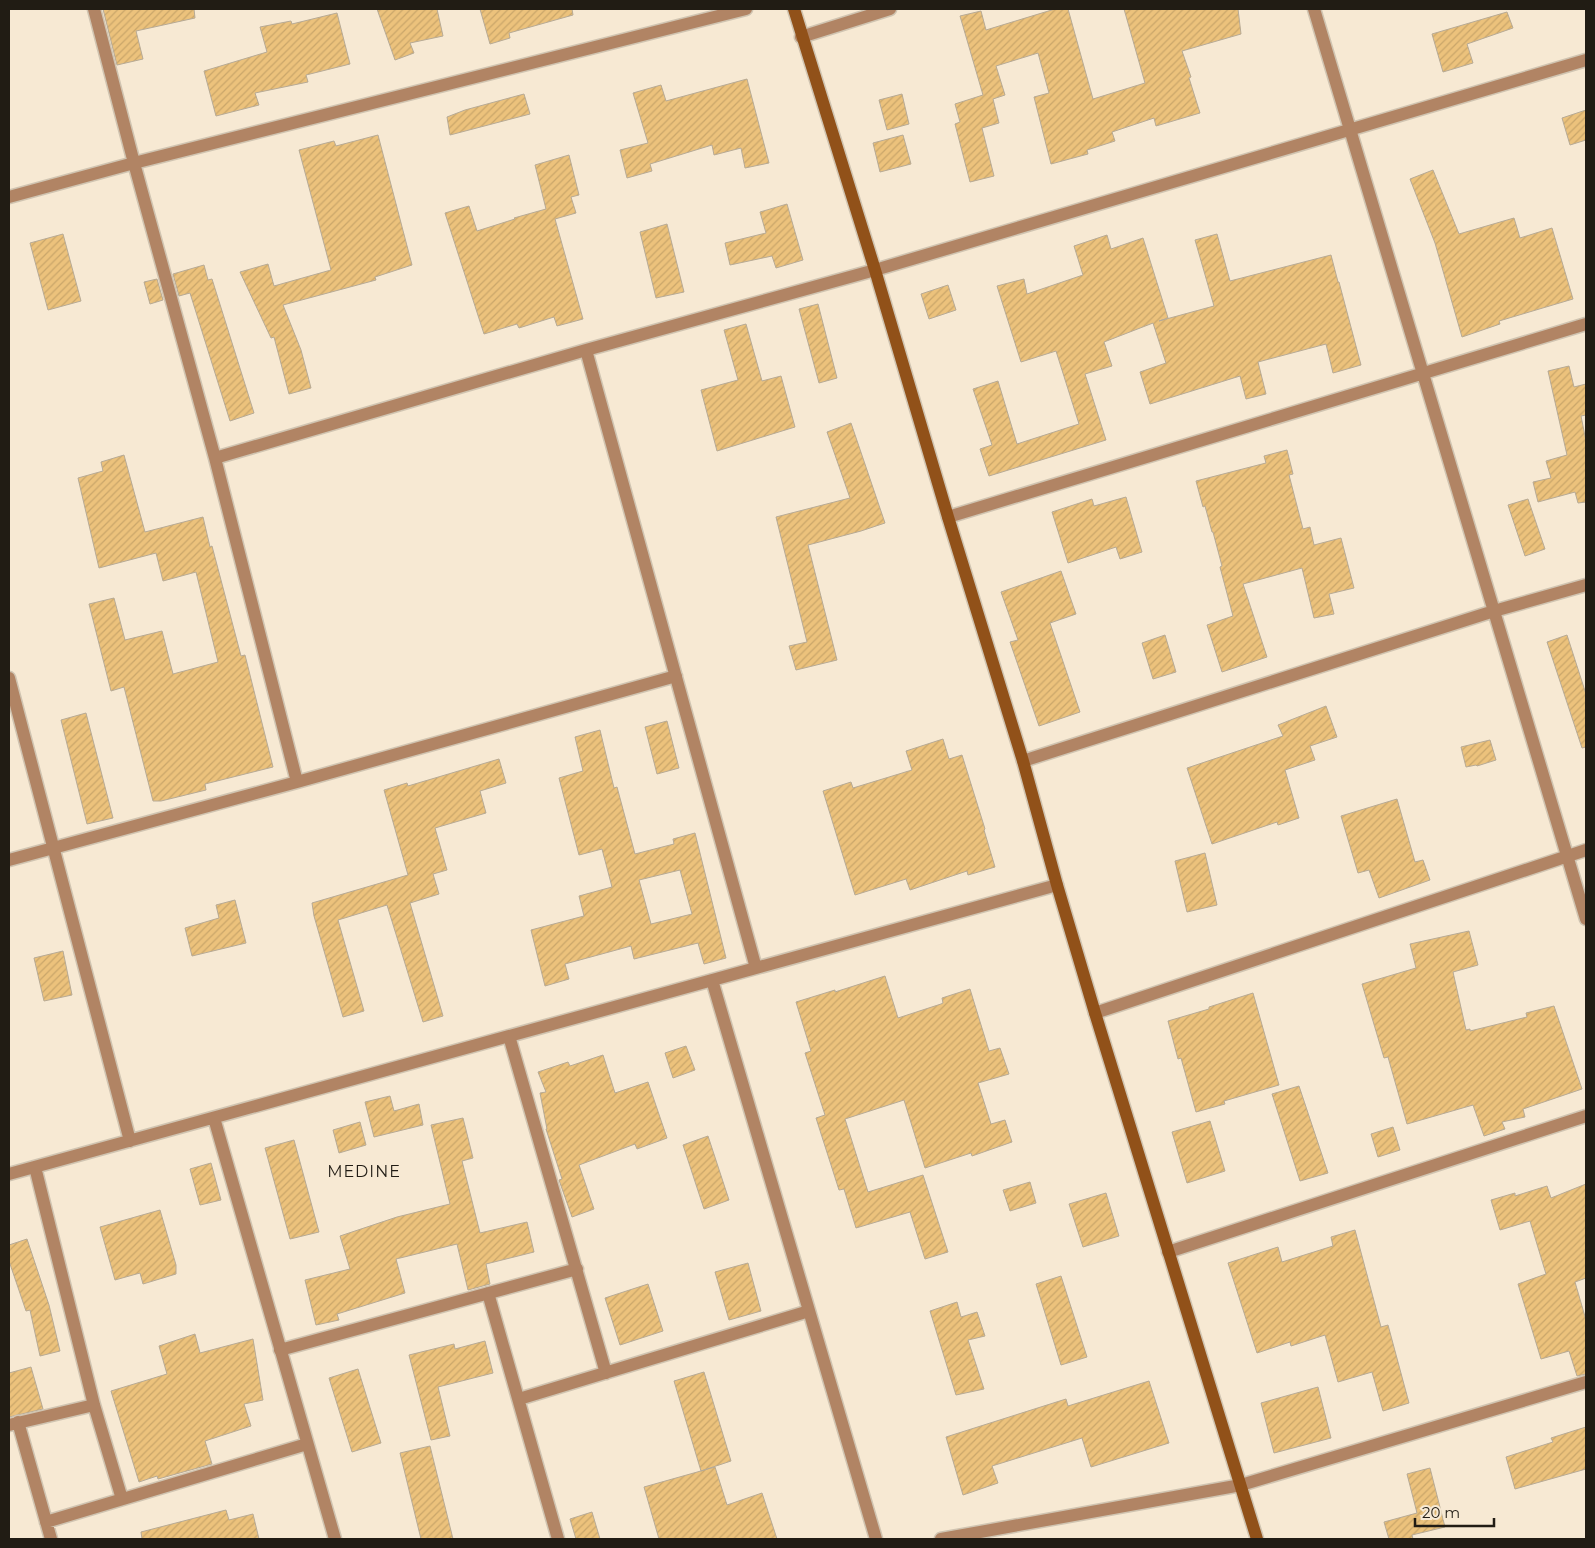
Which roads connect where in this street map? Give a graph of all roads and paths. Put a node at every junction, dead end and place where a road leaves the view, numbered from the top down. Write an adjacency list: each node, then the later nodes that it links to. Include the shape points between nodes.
1 (94, 9): 9 (street)
2 (746, 9): 9 (street)
3 (794, 9): 6 (street)
4 (890, 9): 6 (street)
5 (1314, 9): 8 (street)
6 (801, 37): 11 (street)
7 (1586, 60): 8 (street)
8 (1350, 130): 11 (street); 14 (street)
9 (134, 163): 10 (street); 15 (street)
10 (9, 196)
11 (875, 270): 13 (street); 16 (street)
12 (1586, 324): 14 (street)
13 (586, 350): 15 (street); 19 (street)
14 (1423, 374): 16 (street); 18 (street)
15 (215, 458): 22 (street)
16 (948, 517): 21 (street)
17 (1586, 585): 18 (street)
18 (1494, 612): 21 (street); 25 (street)
19 (676, 676): 22 (street); 29 (street)
20 (9, 678): 23 (street)
21 (1023, 761): 27 (street)
22 (297, 782): 23 (street)
23 (53, 847): 26 (street); 35 (street)
24 (1586, 850): 25 (street)
25 (1567, 856): 28 (street); 31 (street)
26 (9, 860)
27 (1057, 885): 29 (street); 31 (street)
28 (1586, 919)
29 (756, 968): 30 (street)
30 (712, 980): 32 (street); 41 (street)
31 (1095, 1013): 38 (street)
32 (509, 1036): 34 (street); 39 (street)
33 (1586, 1116): 38 (street)
34 (214, 1118): 35 (street); 42 (street)
35 (130, 1140): 36 (street)
36 (35, 1167): 37 (street); 46 (street)
37 (9, 1174)
38 (1168, 1252): 49 (street)
39 (577, 1269): 40 (street); 43 (street)
40 (488, 1293): 42 (street); 45 (street)
41 (809, 1311): 43 (street); 55 (street)
42 (280, 1350): 48 (street)
43 (606, 1373): 45 (street)
44 (1586, 1382): 49 (street)
45 (518, 1399): 54 (street)
46 (94, 1405): 47 (street); 50 (street)
47 (13, 1424): 51 (street)
48 (307, 1444): 50 (street); 53 (street)
49 (1241, 1486): 56 (street); 57 (street)
50 (122, 1498): 51 (street)
51 (46, 1522): 52 (street)
52 (51, 1539)
53 (335, 1539)
54 (558, 1539)
55 (876, 1539)
56 (941, 1539)
57 (1257, 1539)

